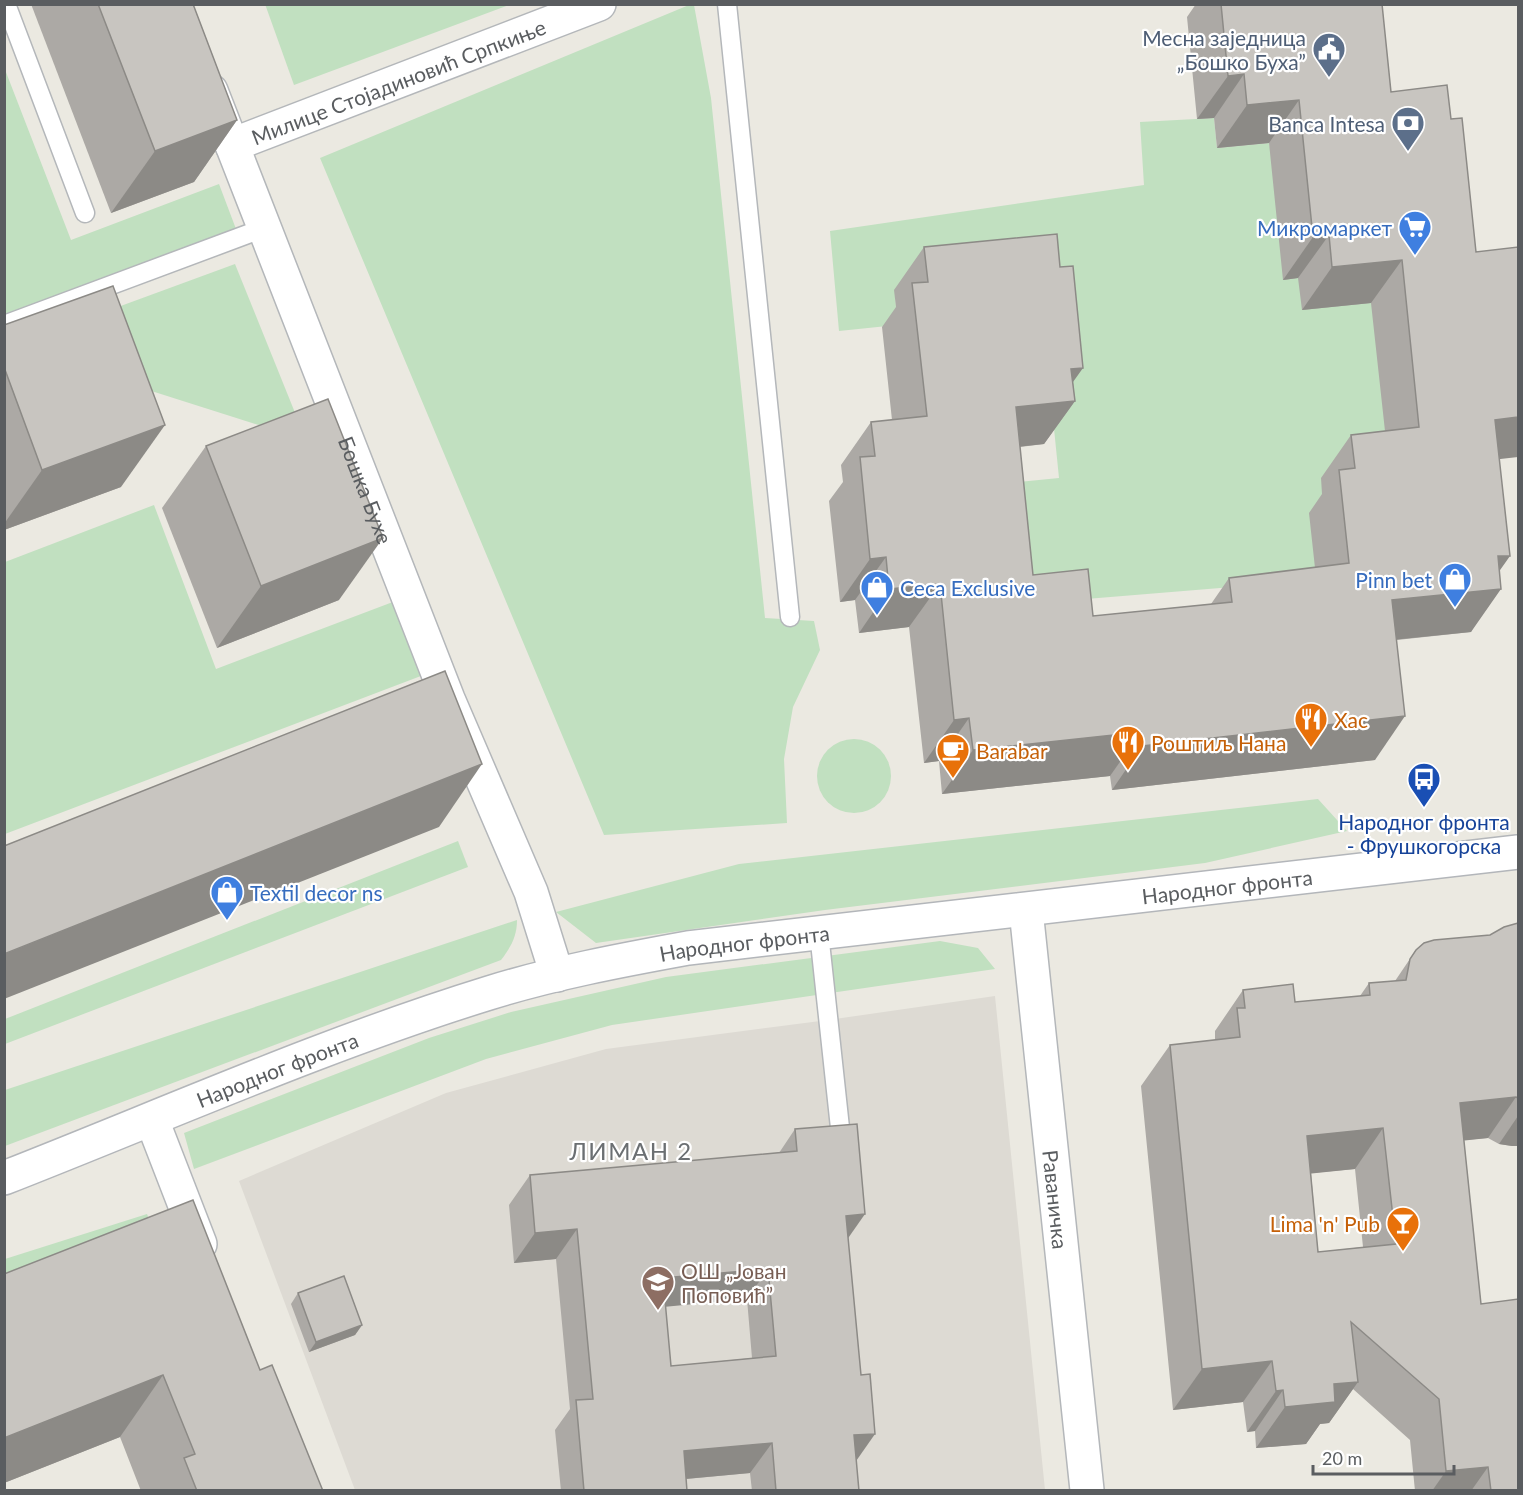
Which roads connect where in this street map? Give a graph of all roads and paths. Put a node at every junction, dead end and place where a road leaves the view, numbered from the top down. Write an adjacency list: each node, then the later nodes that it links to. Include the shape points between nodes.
1 (6, 4): 6 (lane)
2 (599, 4): 5 (street, Милице Стојадиновић Српкиње)
3 (727, 4): 9 (lane)
4 (202, 68): 5 (street, Бошка Бухе)
5 (232, 145): 7 (street, Бошка Бухе)
6 (85, 213)
7 (264, 228): 8 (lane); 13 (street, Бошка Бухе, via 448,699 531,892)
8 (4, 325)
9 (790, 617)
10 (1518, 852): 11 (street, Народног фронта)
11 (1026, 910): 12 (street, Народног фронта); 18 (street, Раваничка)
12 (819, 933): 13 (street, Народног фронта, via 688,948); 15 (lane)
13 (557, 975): 14 (street, Народног фронта, via 491,992 367,1033)
14 (152, 1120): 16 (street, Народног фронта); 17 (street)
15 (841, 1137)
16 (4, 1178)
17 (209, 1267)
18 (1088, 1491)

